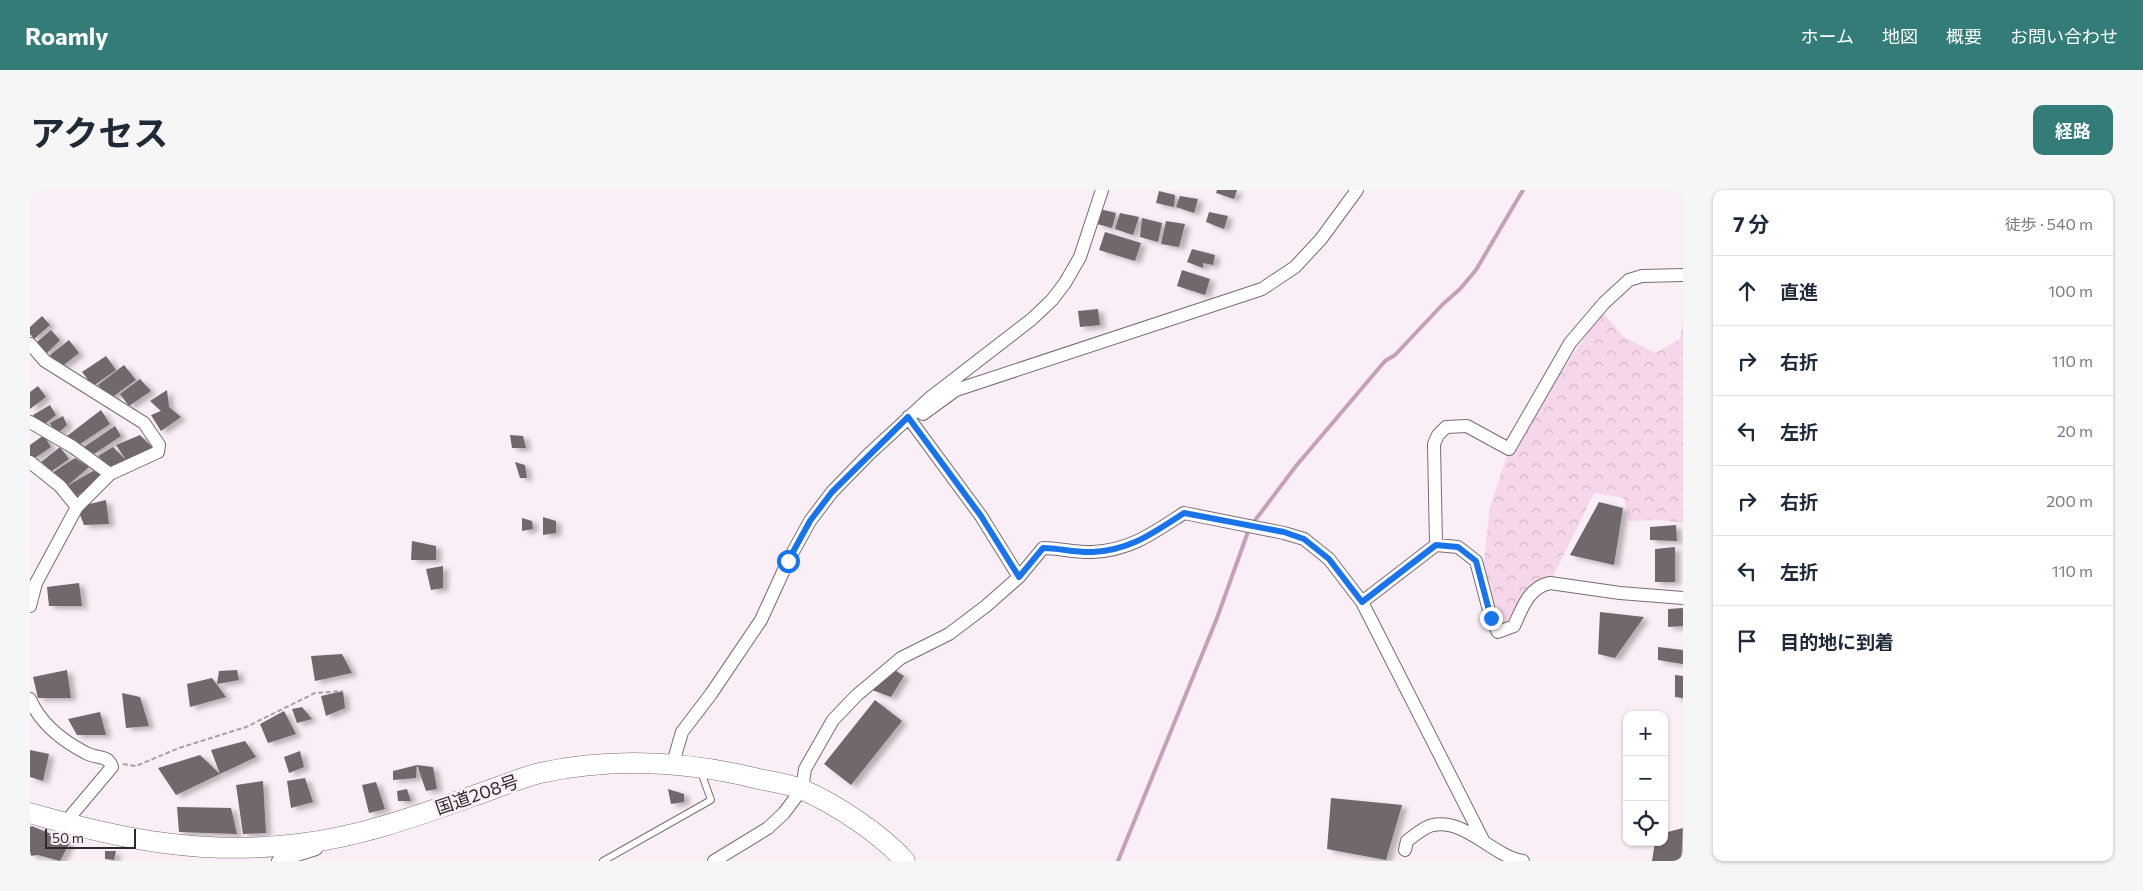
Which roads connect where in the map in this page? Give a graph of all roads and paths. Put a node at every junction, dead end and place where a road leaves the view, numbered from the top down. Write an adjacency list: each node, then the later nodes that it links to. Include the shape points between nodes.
1 (1102, 190): 5 (street, via 1080,257 1052,300 971,365)
2 (1358, 190): 5 (street, via 1295,267 1262,289 956,390)
3 (1683, 275): 10 (street, via 1642,276 1629,280 1604,303 1570,343 1509,449 1467,426 1446,427 1438,435 1434,444)
4 (30, 344): 8 (street, via 45,361 144,423 160,445 158,452)
5 (911, 419): 11 (street, via 981,516); 18 (street, via 832,492 810,521 761,620 682,732)
6 (30, 422): 8 (street)
7 (30, 462): 9 (street, via 60,486)
8 (110, 474): 9 (street)
9 (77, 506): 14 (street, via 36,583)
10 (1436, 545): 12 (street, via 1458,547 1476,561 1491,618 1498,632 1514,626 1526,600 1540,585 1550,583); 13 (street)
11 (1019, 577): 13 (street, via 1043,548 1092,552 1111,550 1142,540 1184,513 1284,532 1304,539 1329,559); 20 (street, via 950,634 901,658 858,695 834,720 805,769)
12 (1683, 598)
13 (1362, 602): 24 (street)
14 (30, 606)
15 (342, 691): 17 (path, via 315,693 246,727 179,748 136,766)
16 (30, 699): 17 (street, via 46,724 88,754)
17 (110, 762): 22 (street, via 110,772 69,818)
18 (673, 763): 19 (highway, 国道208号); 23 (highway, 国道208号, via 610,763 539,774)
19 (699, 767): 20 (highway, 国道208号); 27 (lane, via 711,800)
20 (802, 789): 28 (street, via 768,828); 29 (highway, 国道208号, via 863,825)
21 (30, 813): 22 (highway, 国道208号)
22 (68, 824): 23 (highway, 国道208号, via 172,845 239,848 299,844)
23 (382, 828): 26 (street)
24 (1484, 842): 25 (street, via 1445,825 1432,825 1406,841); 30 (street)
25 (1406, 850)
26 (278, 861)
27 (603, 861)
28 (714, 861)
29 (905, 861)
30 (1522, 861)

